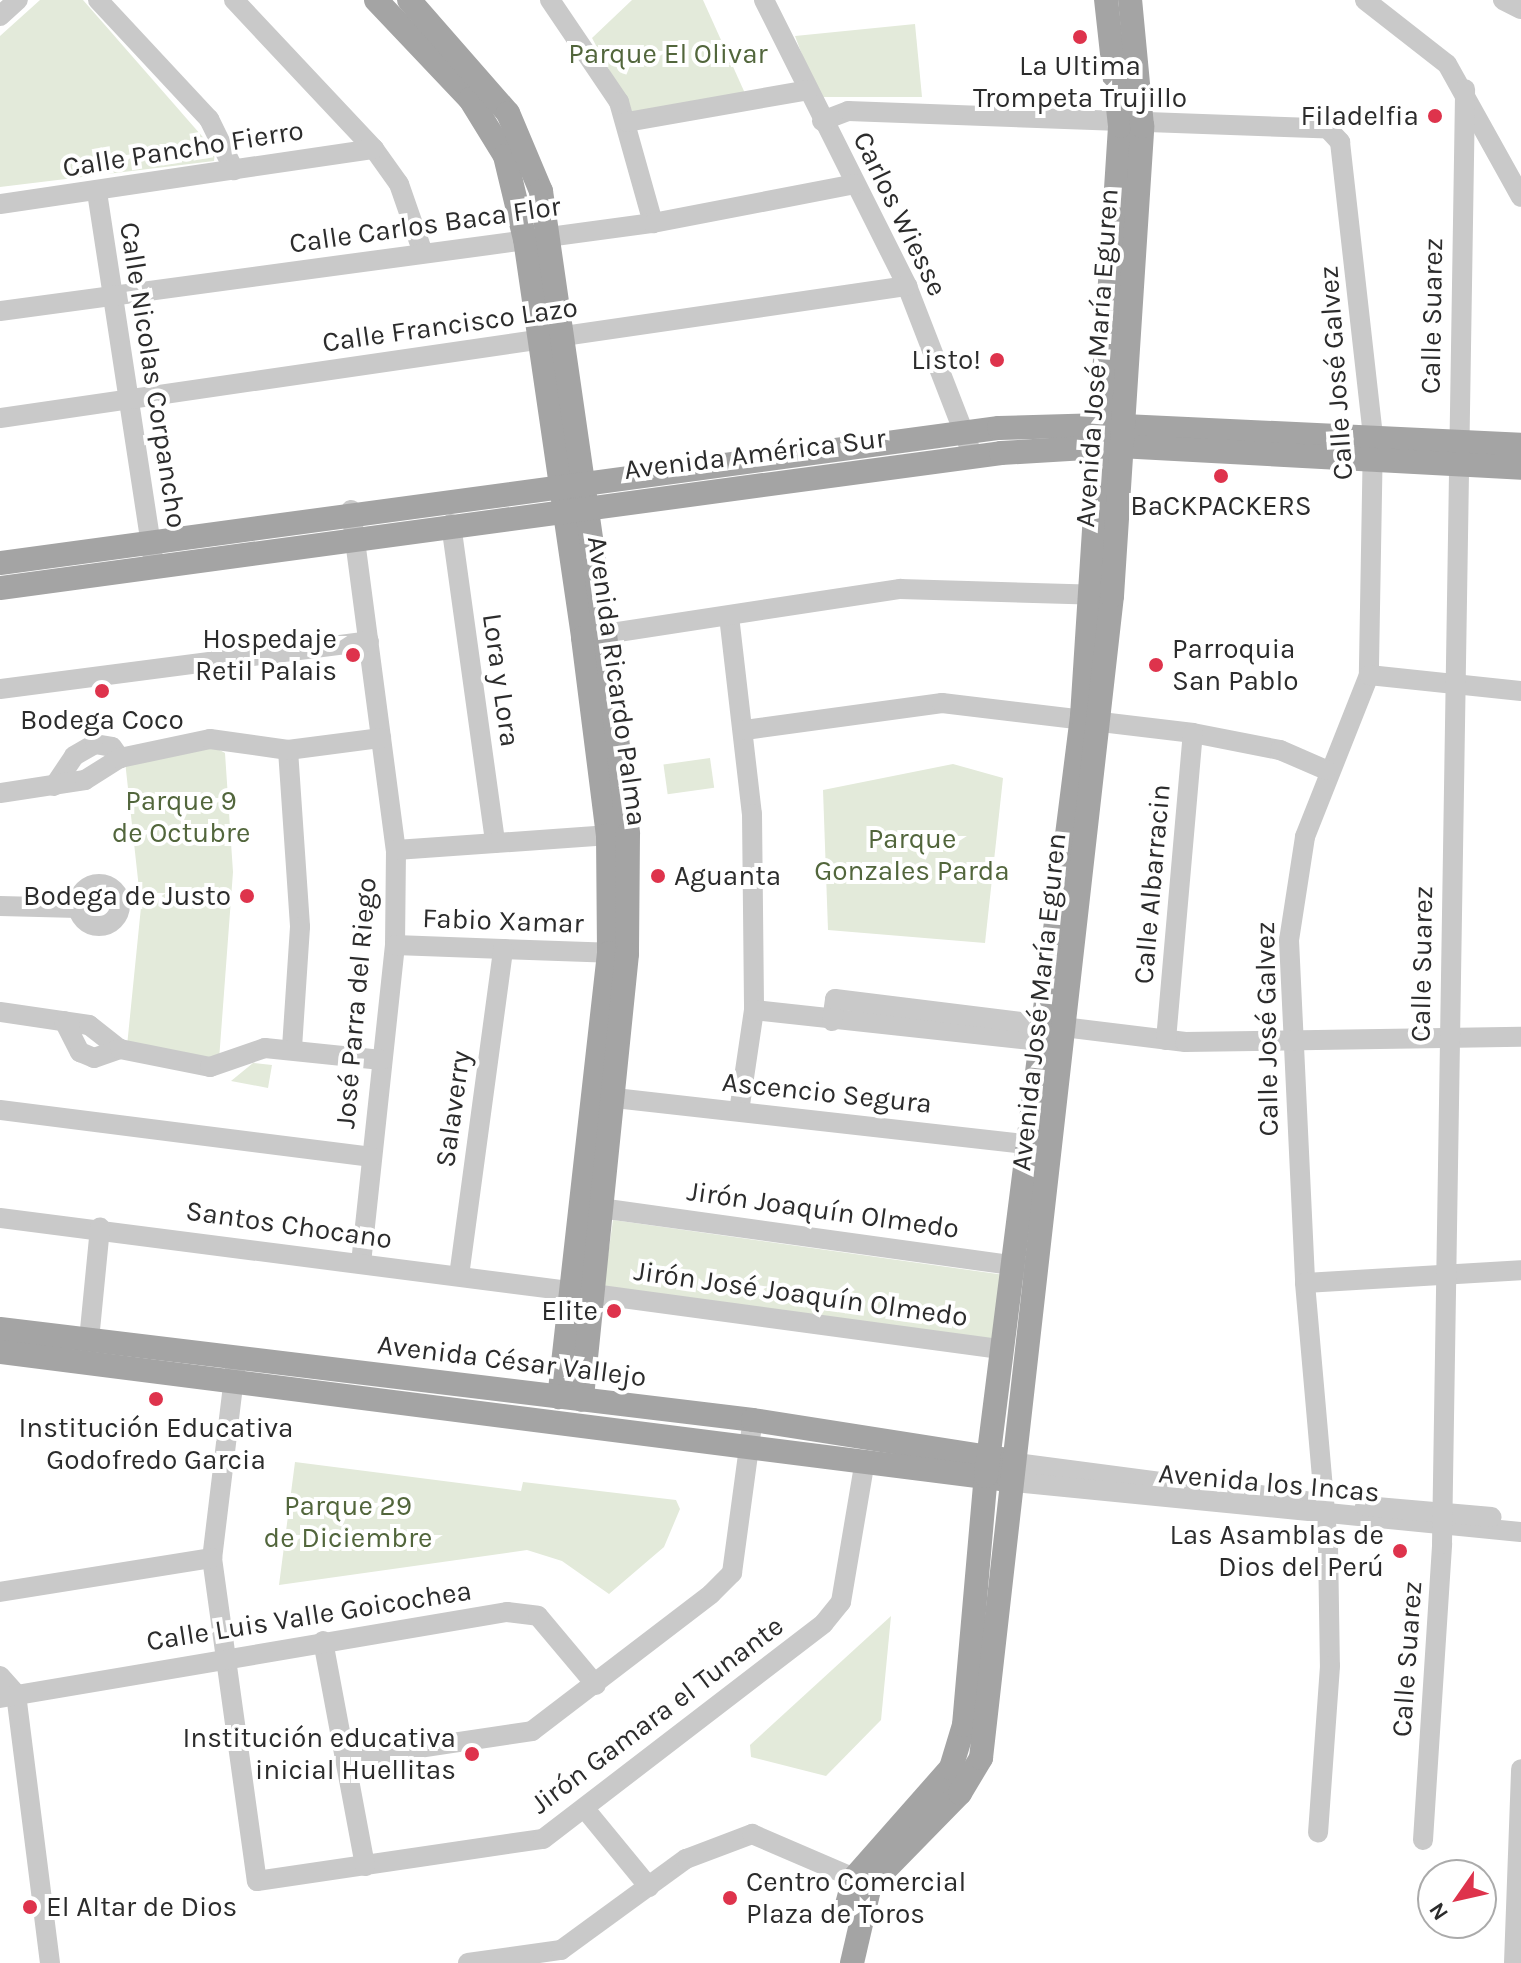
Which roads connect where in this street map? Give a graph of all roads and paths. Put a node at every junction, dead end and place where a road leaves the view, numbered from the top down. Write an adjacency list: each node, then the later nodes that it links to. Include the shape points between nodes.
1 (18, 0): 13 (street)
2 (98, 0): 20 (street, via 209,119)
3 (234, 0): 19 (street)
4 (376, 0): 26 (main road, Avenida Ricardo Palma, via 491,127)
5 (409, 0): 26 (main road, Avenida Ricardo Palma, via 508,113 541,191)
6 (550, 0): 17 (street, via 590,50)
7 (764, 0): 15 (street, Carlos Wiesse)
8 (1106, 0): 18 (main road, Avenida José María Eguren)
9 (1130, 0): 18 (main road, Avenida José María Eguren)
10 (1365, 0): 14 (street, via 1447,64)
11 (1503, 0): 12 (street)
12 (1521, 9)
13 (0, 16)
14 (1465, 89): 23 (street); 39 (street, Calle Suarez)
15 (808, 90): 16 (street, Carlos Wiesse); 17 (street)
16 (822, 121): 18 (street, via 848,111); 21 (street, Carlos Wiesse)
17 (627, 122): 25 (street)
18 (1131, 126): 35 (main road, Avenida José María Eguren); 36 (street, Calle José Galvez, via 1328,129 1340,142)
19 (374, 149): 20 (street, Calle Pancho Fierro); 27 (street, via 399,184)
20 (234, 170): 22 (street, Calle Pancho Fierro)
21 (855, 184): 25 (street, Calle Carlos Baca Flor); 28 (street, Carlos Wiesse)
22 (97, 192): 24 (street, Calle Pancho Fierro); 29 (street, Calle Nicolas Corpancho)
23 (1521, 197)
24 (0, 204)
25 (653, 223): 26 (street, Calle Carlos Baca Flor)
26 (537, 238): 27 (street, Calle Carlos Baca Flor); 31 (main road, Avenida Ricardo Palma)
27 (423, 253): 29 (street, Calle Carlos Baca Flor)
28 (907, 286): 31 (street, Calle Francisco Lazo); 34 (street, Carlos Wiesse)
29 (110, 298): 30 (street, Calle Carlos Baca Flor); 32 (street, Calle Nicolas Corpancho)
30 (0, 311)
31 (550, 339): 32 (street, Calle Francisco Lazo); 43 (main road, Avenida Ricardo Palma)
32 (129, 399): 33 (street, Calle Francisco Lazo); 48 (street, Calle Nicolas Corpancho)
33 (0, 418)
34 (967, 431): 35 (main road, Avenida América Sur); 40 (street, Carlos Wiesse); 43 (main road, Avenida América Sur)
35 (1111, 436): 37 (main road, Avenida América Sur); 40 (main road, Avenida América Sur); 52 (main road, Avenida José María Eguren)
36 (1373, 436): 37 (main road, Avenida América Sur); 39 (main road, Avenida América Sur); 41 (street, Calle José Galvez)
37 (1216, 440): 41 (main road, Avenida América Sur)
38 (1521, 445): 39 (main road, Avenida América Sur)
39 (1458, 453): 41 (main road, Avenida América Sur); 42 (main road, Avenida América Sur); 57 (street, Calle Suarez)
40 (970, 458): 44 (main road, Avenida América Sur)
41 (1374, 461): 56 (street, Calle José Galvez)
42 (1521, 468)
43 (571, 481): 44 (main road, Avenida Ricardo Palma); 45 (main road, Avenida América Sur)
44 (575, 506): 46 (main road, Avenida América Sur); 54 (main road, Avenida Ricardo Palma)
45 (351, 510): 47 (street, José Parra del Riego); 48 (main road, Avenida América Sur)
46 (451, 524): 47 (main road, Avenida América Sur); 68 (street, Lora y Lora)
47 (355, 538): 50 (main road, Avenida América Sur); 55 (street, José Parra del Riego)
48 (151, 541): 49 (main road, Avenida América Sur); 50 (street, Calle Nicolas Corpancho)
49 (0, 563)
50 (155, 566): 51 (main road, Avenida América Sur)
51 (0, 588)
52 (1101, 595): 53 (street, via 900,589); 60 (main road, Avenida José María Eguren)
53 (729, 616): 54 (street); 61 (street)
54 (594, 636): 67 (main road, Avenida Ricardo Palma)
55 (369, 641): 58 (street); 63 (street, José Parra del Riego)
56 (1369, 675): 57 (street); 65 (street, Calle José Galvez)
57 (1455, 686): 59 (street); 80 (street, Calle Suarez)
58 (0, 689)
59 (1521, 691)
60 (1092, 718): 61 (street, via 942,703); 62 (street); 78 (main road, Avenida José María Eguren)
61 (745, 730): 75 (street)
62 (1193, 733): 65 (street, via 1280,750); 82 (street, Calle Albarracin)
63 (381, 738): 64 (street); 69 (street, José Parra del Riego)
64 (288, 750): 66 (street, via 210,739 120,758 85,780); 84 (street, via 300,927)
65 (1326, 770): 81 (street, Calle José Galvez, via 1293,893)
66 (0, 793)
67 (618, 835): 68 (street); 74 (main road, Avenida Ricardo Palma); 86 (main road, Avenida Ricardo Palma, via 627,954)
68 (495, 843): 69 (street)
69 (396, 850): 72 (street, José Parra del Riego)
70 (0, 906): 71 (street)
71 (78, 908)
72 (395, 945): 73 (street, Fabio Xamar); 85 (street, José Parra del Riego)
73 (503, 949): 74 (street, Fabio Xamar); 99 (street, Salaverry)
74 (609, 953): 86 (main road, Avenida Ricardo Palma)
75 (754, 1010): 78 (street, via 832,1021 835,999); 88 (street)
76 (0, 1012): 77 (street)
77 (64, 1021): 83 (street, via 98,1028); 83 (street, via 87,1057)
78 (1051, 1031): 82 (street); 89 (main road, Avenida José María Eguren)
79 (1521, 1037): 80 (street)
80 (1449, 1038): 81 (street); 98 (street, Calle Suarez)
81 (1292, 1039): 82 (street); 100 (street, Calle José Galvez)
82 (1166, 1040)
83 (120, 1049): 84 (street, via 210,1067 248,1049)
84 (292, 1049): 85 (street)
85 (381, 1060): 90 (street, José Parra del Riego)
86 (603, 1097): 88 (street, Ascencio Segura); 91 (main road, Avenida Ricardo Palma); 101 (main road, Avenida Ricardo Palma)
87 (0, 1110): 90 (street)
88 (739, 1111): 89 (street, Ascencio Segura)
89 (1042, 1145): 95 (main road, Avenida José María Eguren); 96 (main road, Avenida José María Eguren)
90 (372, 1157): 94 (street, José Parra del Riego)
91 (600, 1208): 95 (street, Jirón Joaquín Olmedo); 101 (main road, Avenida Ricardo Palma)
92 (0, 1218): 93 (street, Santos Chocano)
93 (100, 1228): 94 (street, Santos Chocano); 103 (street)
94 (361, 1263): 99 (street, Santos Chocano)
95 (1014, 1265): 96 (street, Jirón Joaquín Olmedo); 104 (main road, Avenida José María Eguren)
96 (1039, 1269): 112 (main road, Avenida José María Eguren)
97 (1521, 1270): 98 (street)
98 (1444, 1273): 100 (street); 114 (street, Calle Suarez)
99 (459, 1276): 101 (street, Santos Chocano)
100 (1305, 1283): 113 (street, Calle José Galvez)
101 (582, 1293): 104 (street, Jirón José Joaquín Olmedo); 107 (main road, Avenida Ricardo Palma)
102 (0, 1329): 103 (main road, Avenida César Vallejo)
103 (89, 1340): 106 (main road, Avenida César Vallejo)
104 (1002, 1349): 111 (main road, Avenida José María Eguren)
105 (0, 1352): 106 (main road, Avenida César Vallejo)
106 (234, 1370): 107 (main road, Avenida César Vallejo); 117 (street)
107 (569, 1410): 108 (main road, Avenida César Vallejo); 109 (main road, Avenida César Vallejo)
108 (753, 1420): 109 (street); 111 (main road, Avenida César Vallejo)
109 (749, 1445): 110 (main road, Avenida César Vallejo); 122 (street, via 732,1573)
110 (865, 1460): 111 (main road, Avenida César Vallejo); 126 (street, Jirón Gamara el Tunante, via 841,1602)
111 (988, 1466): 112 (main road, Avenida César Vallejo); 131 (main road, Avenida José María Eguren, via 959,1748 925,1801)
112 (1014, 1473): 113 (street, Avenida los Incas); 137 (main road, Avenida José María Eguren, via 981,1758 960,1793 870,1885)
113 (1325, 1510): 114 (street, Avenida los Incas); 127 (street, Calle José Galvez, via 1330,1666)
114 (1442, 1519): 115 (street, Avenida los Incas); 116 (street, Avenida los Incas); 129 (street, Calle Suarez)
115 (1521, 1519)
116 (1521, 1532)
117 (212, 1558): 118 (street); 120 (street)
118 (0, 1592)
119 (323, 1641): 120 (street, Calle Luis Valle Goicochea); 122 (street, Calle Luis Valle Goicochea, via 507,1612 538,1616); 124 (street)
120 (221, 1658): 123 (street, Calle Luis Valle Goicochea); 130 (street, Jirón Gamara el Tunante, via 257,1881)
121 (0, 1676): 123 (street)
122 (596, 1685): 124 (street, via 532,1731)
123 (8, 1696): 134 (street)
124 (345, 1759): 130 (street)
125 (1521, 1769): 128 (street)
126 (585, 1809): 130 (street, Jirón Gamara el Tunante, via 543,1839); 132 (street)
127 (1318, 1833)
128 (1520, 1837): 138 (street)
129 (1423, 1840)
130 (365, 1866)
131 (854, 1878): 132 (street, via 752,1834 708,1845); 136 (main road)
132 (649, 1887): 133 (street, via 583,1939)
133 (504, 1960): 135 (street)
134 (50, 1963)
135 (468, 1963)
136 (836, 1963)
137 (852, 1963)
138 (1514, 1963)

